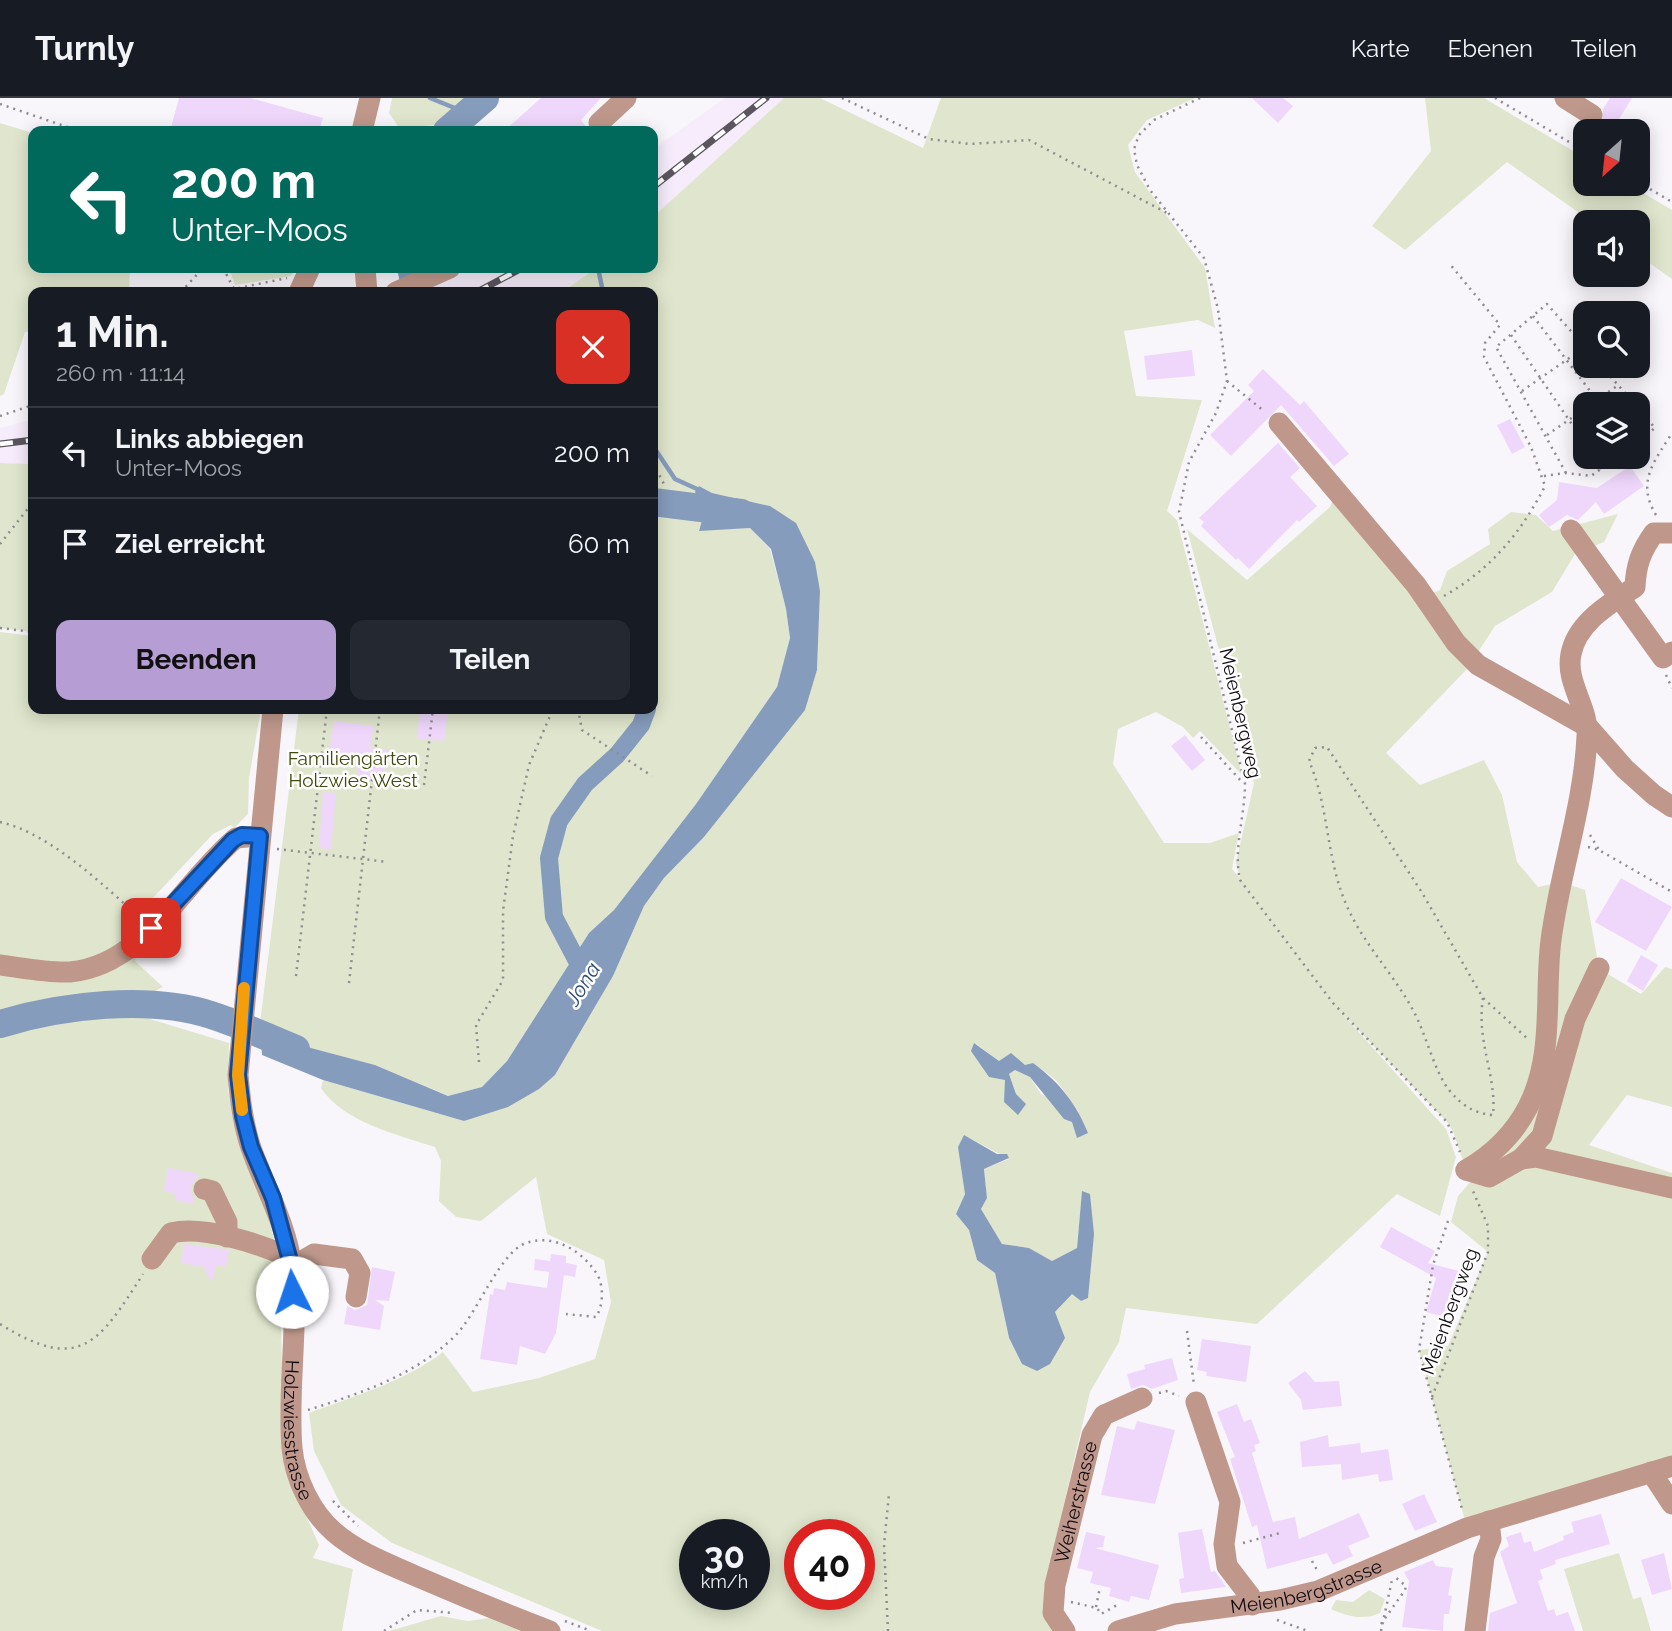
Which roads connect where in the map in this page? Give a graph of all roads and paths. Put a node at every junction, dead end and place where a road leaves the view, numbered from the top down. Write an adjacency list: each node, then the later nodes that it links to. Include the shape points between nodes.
1 (626, 98): 8 (street)
2 (842, 98): 13 (path, via 929,139 970,144 1029,140)
3 (1200, 98): 13 (path, Meienbergweg, via 1153,120 1135,144 1140,173)
4 (1494, 98): 10 (path)
5 (1565, 98): 7 (street)
6 (0, 104): 9 (path)
7 (1592, 115)
8 (599, 123)
9 (64, 126)
10 (1573, 144)
11 (1650, 189): 12 (path)
12 (1672, 202)
13 (1170, 214): 28 (path, Meienbergweg, via 1208,266)
14 (1449, 263): 45 (path, via 1500,325 1485,343 1484,357)
15 (196, 273): 18 (path)
16 (439, 273): 20 (street)
17 (300, 279): 19 (path)
18 (185, 287)
19 (247, 287)
20 (407, 287)
21 (1533, 316): 22 (path, via 1547,304); 23 (path); 25 (path)
22 (1573, 333)
23 (1511, 335): 26 (path); 30 (path, via 1496,347)
24 (1573, 355): 25 (path)
25 (1566, 360): 26 (path); 31 (path)
26 (1540, 378): 30 (path); 37 (path)
27 (1611, 378): 29 (path)
28 (1227, 381): 38 (path); 65 (path, Meienbergweg, via 1216,413 1189,462 1179,512)
29 (1618, 386): 32 (path); 33 (path)
30 (1522, 391): 41 (path)
31 (1591, 392)
32 (1609, 392)
33 (1623, 392)
34 (28, 407): 35 (path)
35 (0, 416)
36 (1573, 417): 37 (path)
37 (1568, 420): 39 (path); 41 (path)
38 (1279, 423): 52 (street)
39 (1573, 427)
40 (1672, 433): 49 (path, via 1647,473 1648,502)
41 (1547, 435): 44 (path)
42 (1601, 469): 44 (path, via 1591,476)
43 (658, 473): 46 (path)
44 (1566, 473): 45 (path)
45 (1544, 476): 52 (path, via 1545,486 1507,547 1473,580)
46 (665, 486)
47 (28, 508): 50 (path)
48 (1570, 530): 51 (street)
49 (1669, 533): 51 (street, via 1654,533 1643,548 1635,587)
50 (0, 544)
51 (1619, 598): 55 (street, via 1663,658); 62 (street, via 1579,633 1571,654 1570,674)
52 (1429, 605): 62 (street, via 1478,665)
53 (0, 628): 54 (path)
54 (28, 631)
55 (1672, 652)
56 (273, 714): 69 (street, Holzwiesstrasse)
57 (326, 714): 70 (path)
58 (379, 714): 72 (path)
59 (432, 714): 66 (path)
60 (551, 714): 82 (path, via 529,765 513,836 503,911 503,980 476,1025)
61 (579, 714): 64 (path, via 582,730)
62 (1588, 727): 67 (street, via 1625,769); 71 (street)
63 (1200, 737): 65 (path)
64 (652, 776)
65 (1245, 784): 84 (path, Meienbergweg, via 1236,863 1240,880 1333,1003 1447,1122)
66 (424, 785)
67 (1672, 807)
68 (0, 822): 75 (path, via 28,831 55,848)
69 (267, 842): 70 (path); 75 (street, via 242,835 233,840); 90 (street, Holzwiesstrasse, via 243,1004 238,1075 251,1147 273,1198)
70 (311, 852): 72 (path); 78 (path)
71 (1568, 853): 74 (path, via 1588,847 1599,850); 81 (street, via 1551,942)
72 (363, 859): 73 (path); 79 (path)
73 (388, 862)
74 (1672, 892)
75 (151, 928): 76 (street, via 117,956 89,968 46,971)
76 (0, 965)
77 (1599, 968): 83 (street, via 1575,1019 1542,1136)
78 (296, 976)
79 (349, 983)
80 (1483, 998): 80 (path, via 1421,891 1327,747 1315,748 1309,761 1320,786 1332,863 1346,905 1414,1012 1446,1087 1475,1114 1493,1115 1479,1020); 81 (path, via 1526,1039)
81 (1545, 1047): 84 (street, via 1529,1106 1511,1134)
82 (479, 1062)
83 (1521, 1159): 84 (street, via 1489,1177); 85 (street, via 1536,1157)
84 (1465, 1170): 95 (path, Meienbergweg, via 1488,1226 1488,1252)
85 (1672, 1188)
86 (204, 1189): 88 (street, via 212,1191 222,1209)
87 (1448, 1221): 95 (path, Meienbergweg, via 1428,1287 1419,1350)
88 (227, 1237): 89 (street, via 181,1230 171,1233); 90 (street, via 267,1247)
89 (152, 1259): 93 (path, via 108,1325 87,1344 62,1350 42,1347)
90 (290, 1262): 91 (street, via 314,1254 352,1259 360,1273); 98 (street, Holzwiesstrasse)
91 (356, 1297)
92 (566, 1314): 98 (path, via 596,1317 602,1299 600,1280 587,1259 557,1241 528,1242 509,1258 456,1335 427,1360 374,1388)
93 (0, 1324)
94 (1187, 1331): 97 (path)
95 (1432, 1397): 109 (path, Meienbergweg)
96 (1142, 1398): 97 (path, via 1166,1391); 118 (street, Weiherstrasse, via 1104,1415 1092,1435)
97 (1196, 1402): 112 (street, via 1230,1502)
98 (291, 1415): 119 (street, Holzwiesstrasse, via 300,1480 331,1530 378,1559)
99 (1672, 1466): 100 (street, Meienbergstrasse)
100 (1651, 1472): 104 (street); 106 (street, Meienbergstrasse)
101 (328, 1493): 107 (path)
102 (889, 1493): 126 (path, via 884,1545)
103 (326, 1501): 105 (path)
104 (1672, 1504)
105 (330, 1507)
106 (1489, 1521): 109 (street, Meienbergstrasse); 129 (street, via 1491,1538 1484,1557)
107 (359, 1526)
108 (352, 1528): 110 (path)
109 (1467, 1528): 114 (street, Meienbergstrasse)
110 (358, 1532)
111 (1280, 1533): 112 (path)
112 (1224, 1548): 121 (street, via 1227,1566)
113 (1312, 1561): 115 (path, via 1317,1570)
114 (1387, 1561): 121 (street, Meienbergstrasse, via 1318,1591); 123 (path, via 1394,1573)
115 (1324, 1570)
116 (1398, 1580): 123 (path, via 1405,1590)
117 (1100, 1587): 122 (path)
118 (1054, 1598): 122 (path); 127 (street, via 1053,1613)
119 (476, 1602): 124 (path, via 469,1613 417,1610); 125 (street, Holzwiesstrasse)
120 (1119, 1604): 122 (path, via 1101,1614)
121 (1252, 1605): 128 (street, Meienbergstrasse, via 1175,1614)
122 (1096, 1607)
123 (1380, 1629)
124 (384, 1631)
125 (550, 1631)
126 (888, 1631)
127 (1065, 1631)
128 (1118, 1631)
129 (1475, 1631)

